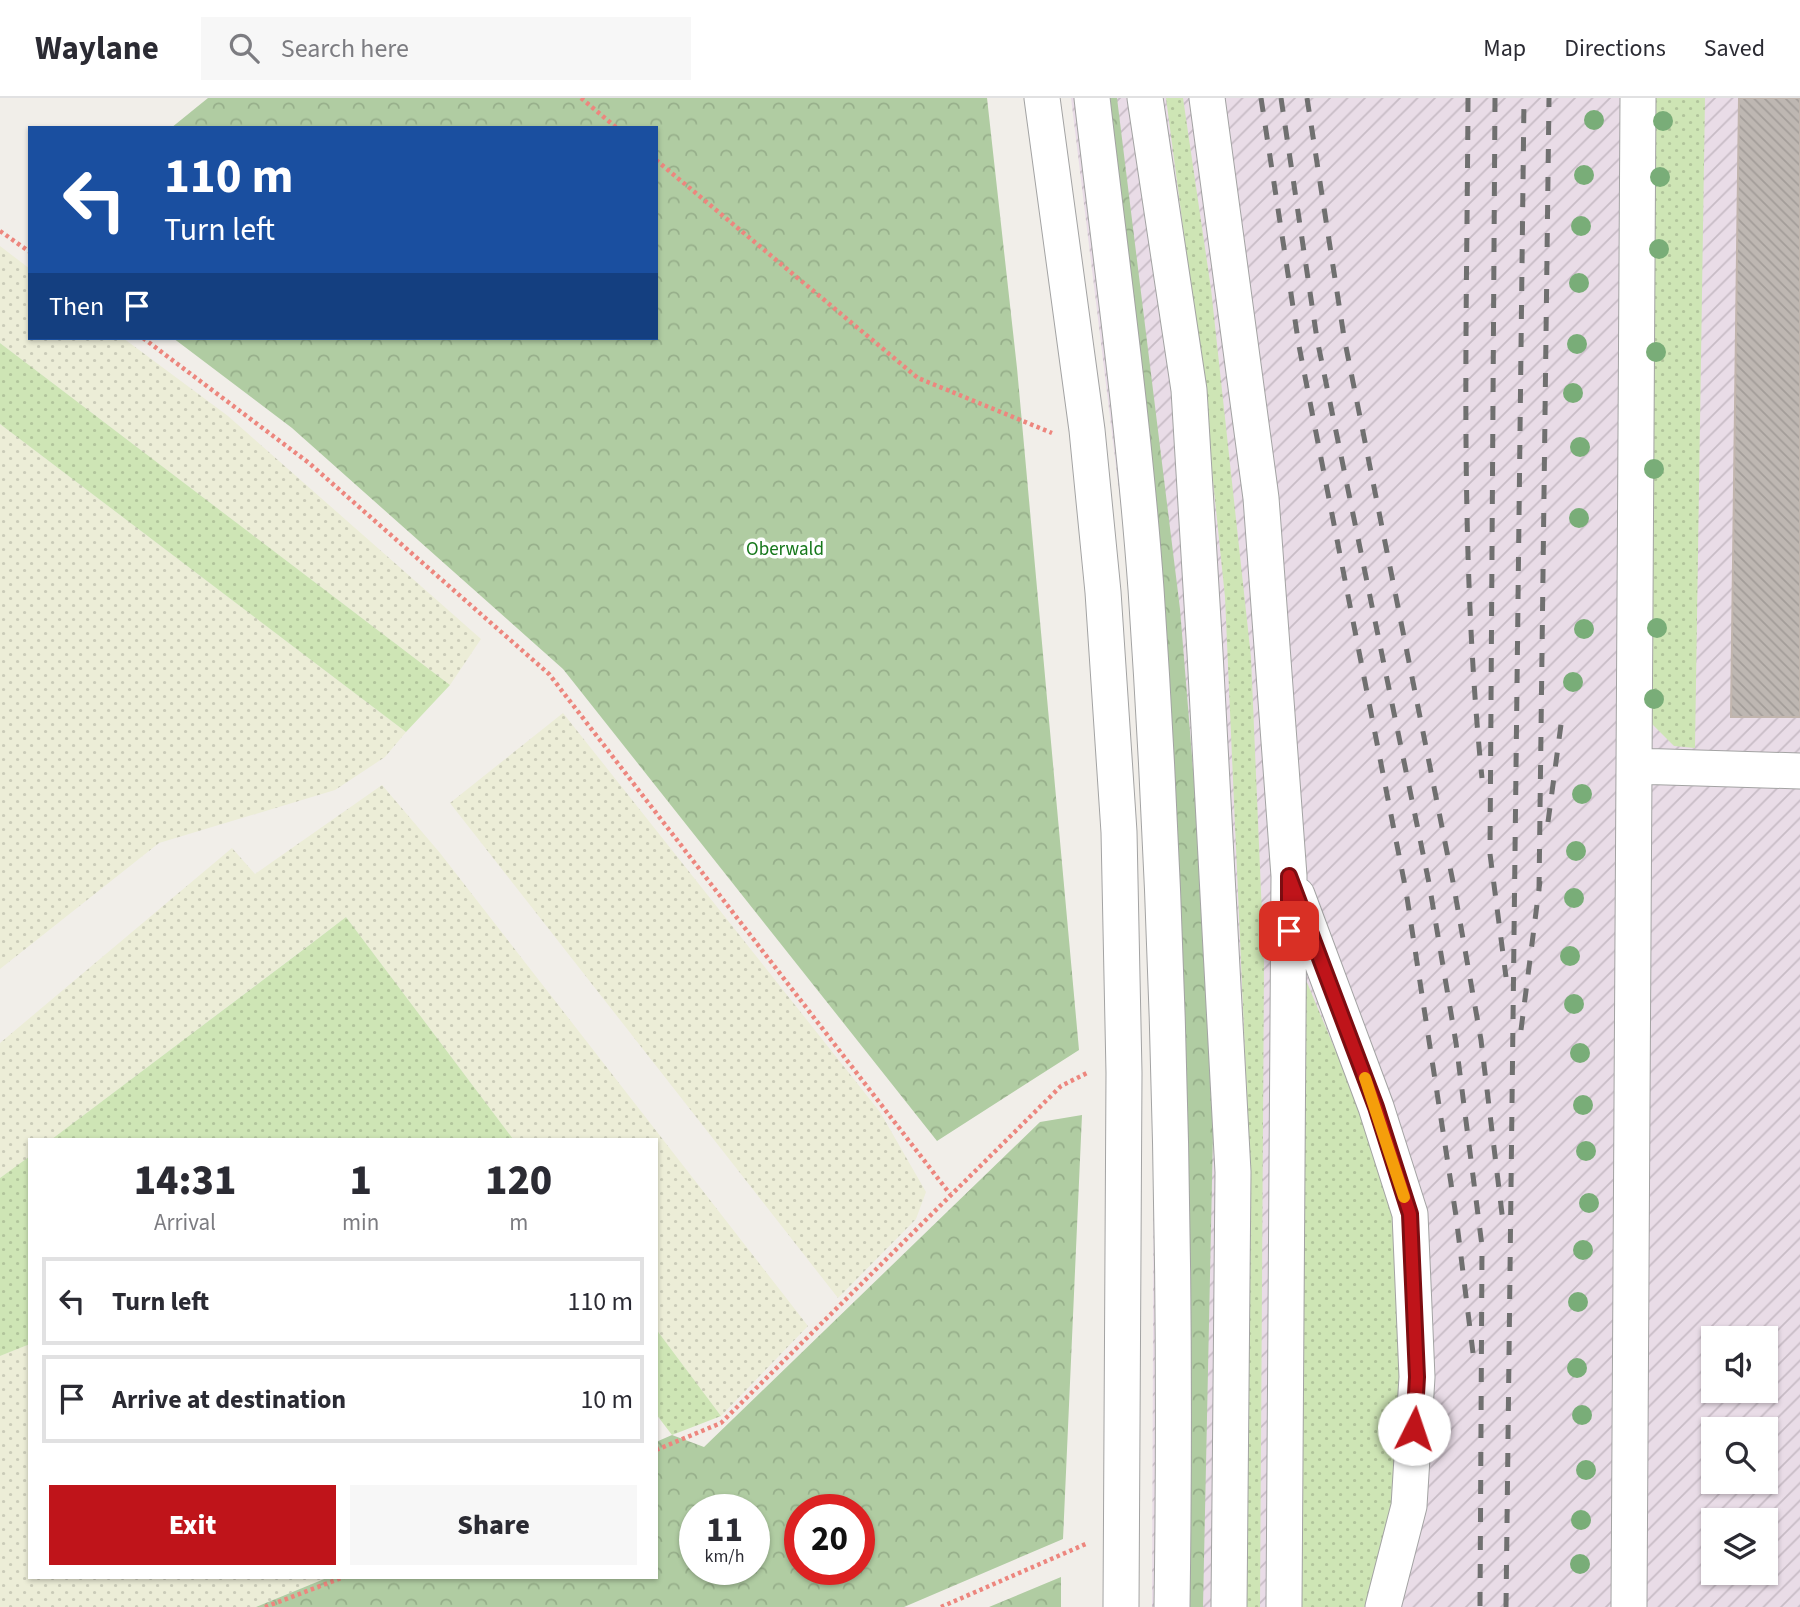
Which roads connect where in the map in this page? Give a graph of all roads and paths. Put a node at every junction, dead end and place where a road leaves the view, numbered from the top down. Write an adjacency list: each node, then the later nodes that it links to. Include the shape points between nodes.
1 (581, 98): 7 (path)
2 (1042, 98): 13 (street)
3 (1092, 98): 27 (street, via 1146,589 1170,1056 1175,1370)
4 (1145, 98): 28 (street, via 1189,390 1206,667 1233,1172)
5 (1207, 98): 18 (street, via 1261,498)
6 (1638, 98): 16 (street)
7 (615, 126)
8 (658, 162): 14 (path, via 918,378)
9 (0, 231): 10 (path)
10 (28, 251)
11 (146, 340): 20 (path, via 309,463 549,674)
12 (1048, 420): 14 (path)
13 (1087, 430): 14 (path); 26 (street, via 1119,832 1124,1073)
14 (1049, 434): 15 (path)
15 (1051, 447)
16 (1634, 766): 17 (street); 31 (street)
17 (1800, 771)
18 (1289, 876): 29 (street); 30 (street, via 1376,1107 1410,1214 1417,1377 1409,1506)
19 (1091, 1085): 20 (path, via 1091,1071 1061,1086)
20 (950, 1194): 21 (path, via 721,1423)
21 (658, 1449)
22 (1090, 1555): 25 (path, via 1090,1542)
23 (339, 1579): 24 (path)
24 (265, 1607)
25 (941, 1607)
26 (1121, 1607)
27 (1172, 1607)
28 (1229, 1607)
29 (1284, 1607)
30 (1383, 1607)
31 (1629, 1607)

